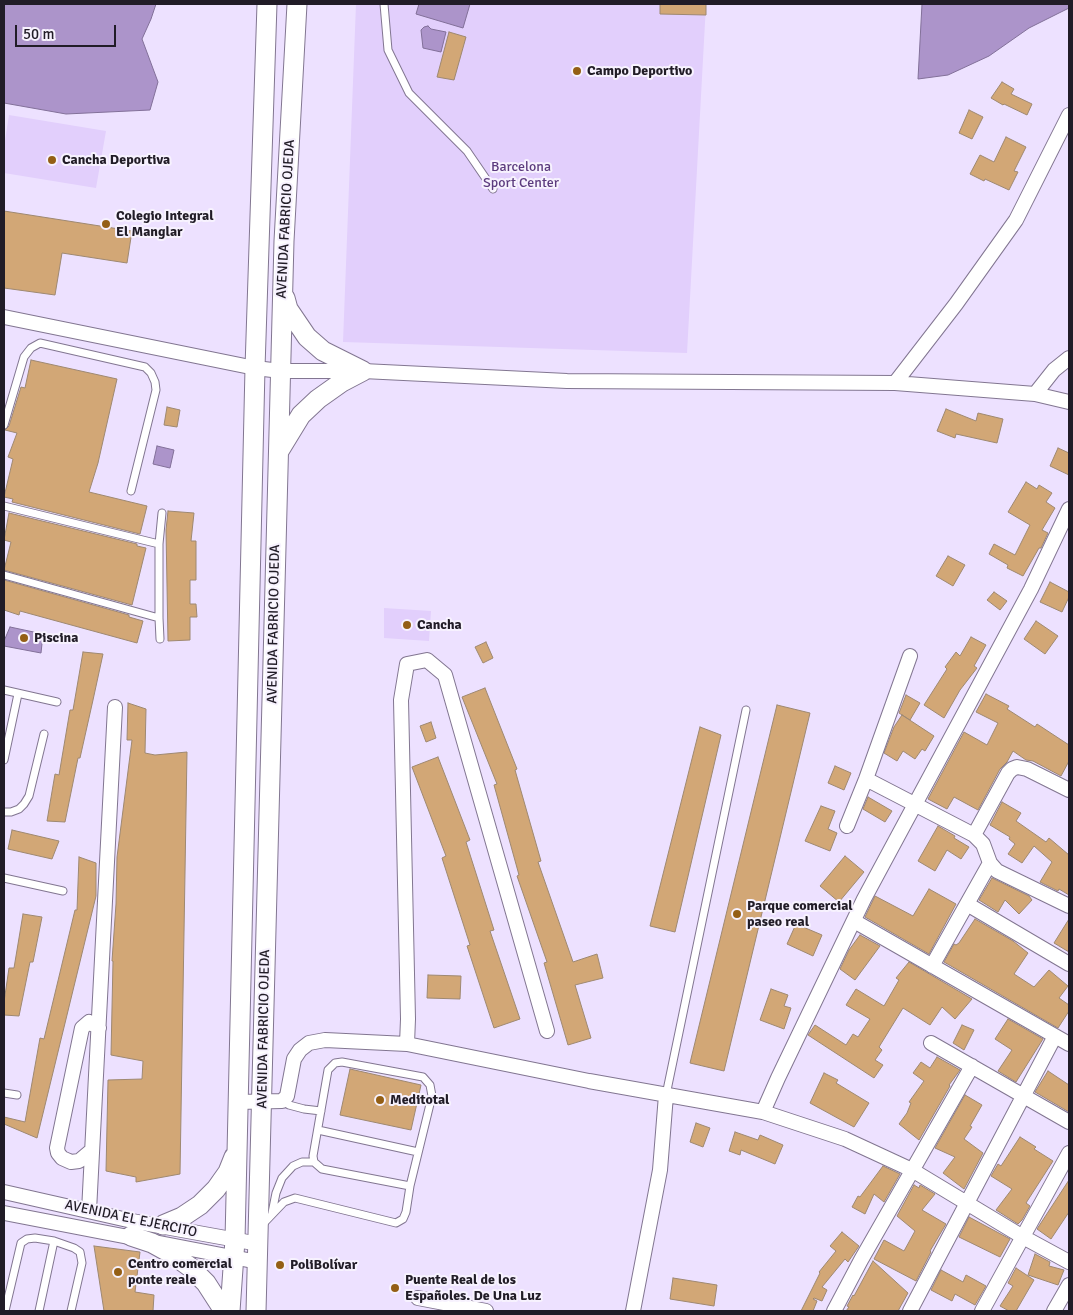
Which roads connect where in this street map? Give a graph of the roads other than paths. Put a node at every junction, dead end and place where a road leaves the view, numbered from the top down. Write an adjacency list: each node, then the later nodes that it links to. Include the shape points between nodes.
1 (267, 4): 9 (street, AVENIDA FABRICIO OJEDA)
2 (297, 4): 6 (street, AVENIDA FABRICIO OJEDA)
3 (384, 4): 5 (lane, via 388,50 409,93 467,151)
4 (1069, 115): 12 (street, via 1016,220)
5 (493, 189)
6 (282, 290): 10 (street, AVENIDA FABRICIO OJEDA); 11 (street, via 288,309 307,337 323,351)
7 (4, 317): 9 (street)
8 (1069, 358): 13 (street, via 1054,370)
9 (255, 368): 10 (street); 61 (street, AVENIDA FABRICIO OJEDA)
10 (280, 371): 11 (street); 17 (street, AVENIDA FABRICIO OJEDA)
11 (363, 371): 12 (street, via 567,381); 17 (street, via 312,404 301,415)
12 (895, 382): 13 (street)
13 (1036, 394): 14 (street)
14 (1069, 402)
15 (6, 404): 16 (lane); 18 (lane, via 24,357 40,343 145,367 151,373 156,390)
16 (4, 425)
17 (278, 452): 59 (street, AVENIDA FABRICIO OJEDA)
18 (131, 491)
19 (4, 506): 22 (lane)
20 (1069, 509): 36 (street, via 1031,589)
21 (162, 513): 22 (lane)
22 (159, 544): 24 (lane)
23 (4, 575): 24 (lane)
24 (159, 618): 25 (lane)
25 (160, 639)
26 (910, 656): 34 (street)
27 (4, 690): 28 (lane)
28 (18, 694): 29 (lane); 33 (lane)
29 (57, 702)
30 (115, 707): 48 (street)
31 (746, 710): 57 (lane)
32 (44, 734): 37 (lane, via 29,796 19,809)
33 (4, 760)
34 (866, 779): 36 (street); 38 (street)
35 (1069, 790): 39 (street, via 1027,769 1012,769)
36 (915, 804): 39 (street); 45 (street)
37 (4, 812)
38 (847, 826)
39 (974, 835): 40 (street, via 983,844)
40 (990, 863): 43 (street); 44 (street, via 1001,873)
41 (4, 878): 42 (lane)
42 (62, 891)
43 (967, 904): 46 (street); 47 (street)
44 (1069, 906)
45 (854, 921): 47 (street); 63 (street)
46 (1069, 964)
47 (932, 966): 50 (street)
48 (99, 1028): 66 (street); 66 (street, via 89,1022 82,1028 57,1148 62,1158 71,1162 79,1161)
49 (547, 1031): 52 (street, via 445,676 427,660 406,664 401,700)
50 (1055, 1036): 53 (street); 58 (street)
51 (931, 1043): 54 (street)
52 (407, 1044): 57 (street); 60 (street, via 325,1040 309,1043 294,1059 287,1096)
53 (1069, 1044)
54 (972, 1066): 58 (street); 71 (street)
55 (4, 1093): 56 (lane)
56 (17, 1095)
57 (666, 1095): 63 (street); 95 (street, via 660,1170)
58 (1025, 1095): 64 (street); 74 (street)
59 (262, 1101): 60 (street); 61 (street); 82 (street, AVENIDA FABRICIO OJEDA)
60 (282, 1101): 62 (lane)
61 (238, 1102): 67 (street, AVENIDA FABRICIO OJEDA)
62 (321, 1111): 65 (lane); 68 (lane, via 328,1070 335,1063 423,1077 430,1084 432,1096)
63 (763, 1112): 71 (street, via 845,1138)
64 (1069, 1122)
65 (318, 1130): 68 (lane); 70 (lane)
66 (92, 1150): 75 (street)
67 (236, 1152): 78 (street, via 228,1172 205,1200 182,1217); 83 (street, AVENIDA FABRICIO OJEDA)
68 (418, 1152): 72 (lane)
69 (1069, 1153): 80 (street)
70 (314, 1162): 72 (lane, via 322,1169); 77 (lane, via 293,1166 282,1178)
71 (912, 1170): 74 (street); 96 (street)
72 (410, 1186): 77 (lane, via 406,1212 396,1223 295,1198 284,1202)
73 (4, 1192): 75 (street, AVENIDA EL EJERCITO)
74 (967, 1204): 80 (street); 97 (street)
75 (90, 1211): 78 (street, AVENIDA EL EJERCITO)
76 (4, 1213): 79 (street, AVENIDA EL EJERCITO)
77 (272, 1213): 82 (lane)
78 (162, 1225): 83 (street, AVENIDA EL EJERCITO)
79 (131, 1236): 83 (street, AVENIDA EL EJERCITO); 92 (street, via 159,1247 190,1267 206,1283)
80 (1023, 1237): 84 (street); 98 (street)
81 (54, 1241): 89 (lane, via 27,1239 21,1244); 90 (lane); 91 (lane, via 80,1252 82,1263)
82 (258, 1245): 83 (street, AVENIDA EL EJERCITO); 88 (street, AVENIDA FABRICIO OJEDA)
83 (234, 1249): 86 (street, AVENIDA FABRICIO OJEDA)
84 (1069, 1262)
85 (1069, 1285): 99 (street)
86 (232, 1292): 88 (street, via 240,1283 246,1283 251,1286); 93 (street, AVENIDA FABRICIO OJEDA)
87 (418, 1298): 94 (street)
88 (256, 1305)
89 (5, 1311)
90 (39, 1311)
91 (71, 1311)
92 (224, 1311)
93 (230, 1311)
94 (486, 1311)
95 (633, 1311)
96 (834, 1311)
97 (910, 1311)
98 (982, 1311)
99 (1054, 1311)

